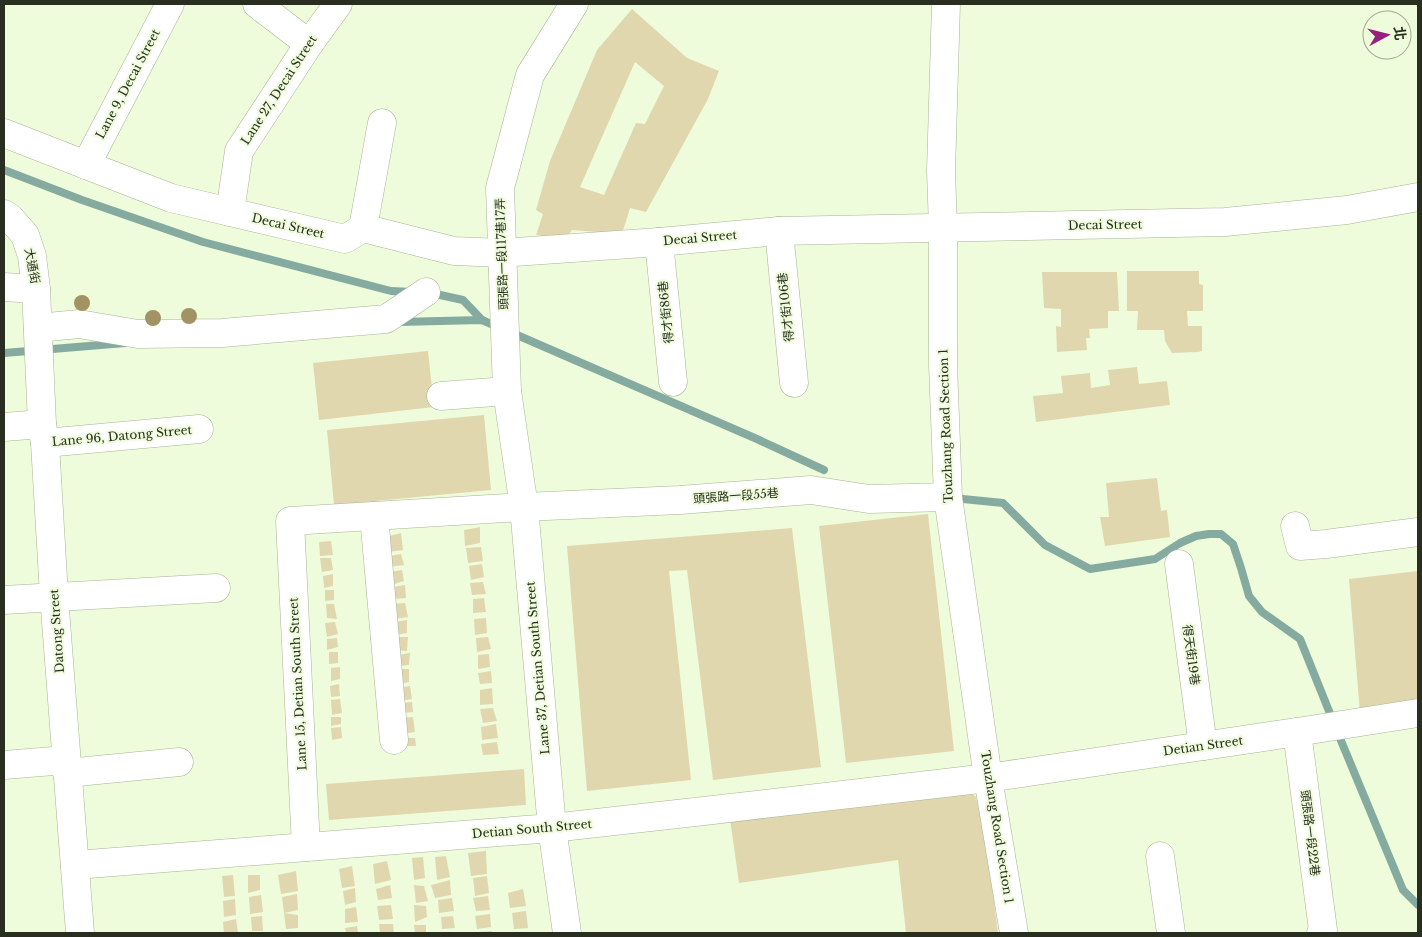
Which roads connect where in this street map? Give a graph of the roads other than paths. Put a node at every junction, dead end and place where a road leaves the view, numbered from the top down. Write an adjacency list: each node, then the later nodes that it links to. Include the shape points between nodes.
1 (170, 4): 9 (street, Lane 9, Decai Street)
2 (257, 4): 6 (street)
3 (338, 4): 6 (street, Lane 27, Decai Street)
4 (574, 4): 17 (street, 頭張路一段117巷17弄, via 530,75 500,188)
5 (946, 4): 14 (street, Touzhang Road Section 1, via 941,171)
6 (309, 44): 11 (street, Lane 27, Decai Street, via 238,151)
7 (382, 123): 13 (street)
8 (4, 133): 9 (street, Decai Street)
9 (86, 165): 11 (street, Decai Street, via 171,198)
10 (1418, 197): 14 (street, Decai Street, via 1347,210 1225,222)
11 (230, 212): 13 (street, Decai Street, via 345,239)
12 (4, 214): 19 (street, 大通街, via 25,236 32,256)
13 (363, 228): 17 (street, Decai Street, via 454,251)
14 (943, 228): 15 (street, Decai Street); 30 (street, Touzhang Road Section 1, via 942,365)
15 (779, 231): 16 (street, Decai Street); 23 (street, 得才街106巷)
16 (659, 242): 17 (street, Decai Street); 22 (street, 得才街86巷)
17 (502, 253): 24 (street, 頭張路一段117巷17弄)
18 (4, 287): 19 (street)
19 (36, 289): 21 (street, 大通街)
20 (426, 292): 21 (street, via 386,319 222,333 138,334 79,324)
21 (38, 328): 29 (street, Datong Street)
22 (673, 382)
23 (794, 383)
24 (507, 391): 25 (street); 28 (street, 頭張路一段117巷17弄)
25 (441, 396)
26 (4, 427): 29 (street, Lane 96, Datong Street)
27 (198, 428): 29 (street, Lane 96, Datong Street)
28 (513, 431): 31 (street, Lane 37, Detian South Street)
29 (44, 433): 37 (street, Datong Street)
30 (948, 498): 31 (street, 頭張路一段55巷, via 869,499 811,490); 46 (street, Touzhang Road Section 1)
31 (524, 508): 32 (street); 47 (street, Lane 37, Detian South Street)
32 (374, 516): 41 (street); 48 (street, Lane 15, Detian South Street, via 290,521)
33 (1295, 526): 34 (street, via 1300,546)
34 (1418, 532)
35 (1179, 564): 42 (street, 得天街19巷)
36 (216, 588): 37 (street)
37 (54, 596): 38 (street); 45 (street, Datong Street)
38 (4, 600)
39 (1418, 713): 40 (street, Detian Street)
40 (1297, 732): 42 (street, Detian Street); 55 (street, 頭張路一段22巷)
41 (394, 740)
42 (1203, 746): 46 (street, Detian Street)
43 (180, 762): 45 (street)
44 (4, 765): 45 (street)
45 (66, 767): 50 (street, Datong Street)
46 (988, 778): 47 (street, Detian South Street); 53 (street, Touzhang Road Section 1)
47 (552, 828): 48 (street, Detian South Street); 52 (street, Lane 37, Detian South Street)
48 (306, 847): 50 (street, Detian South Street)
49 (1160, 856): 54 (street)
50 (75, 865): 51 (street, Datong Street)
51 (80, 933)
52 (567, 933)
53 (1014, 933)
54 (1171, 933)
55 (1321, 933)

